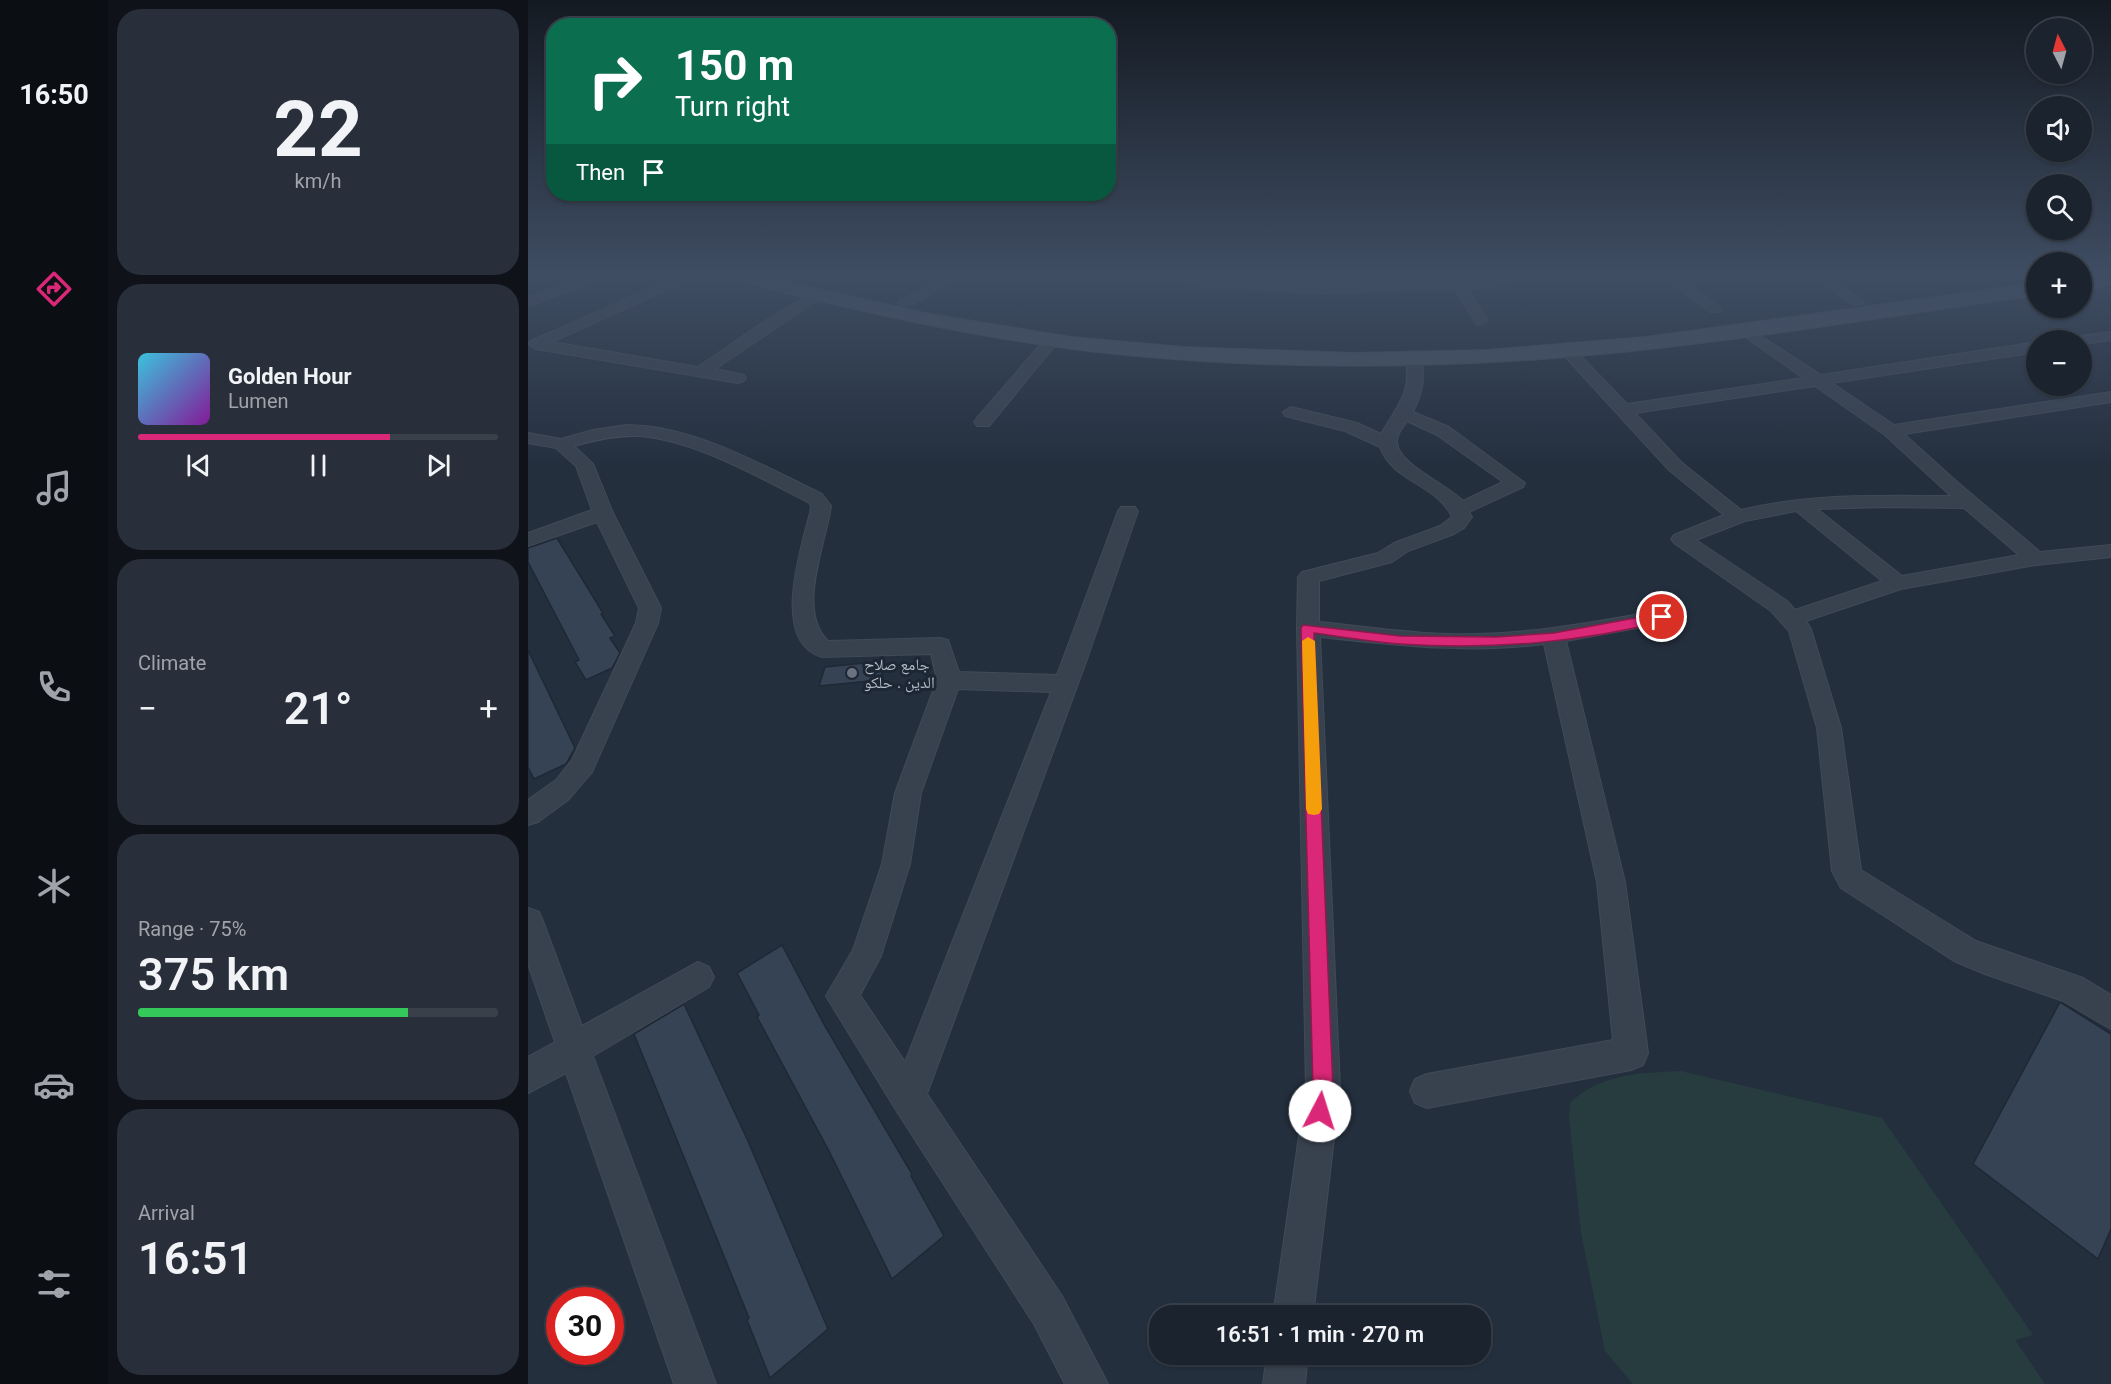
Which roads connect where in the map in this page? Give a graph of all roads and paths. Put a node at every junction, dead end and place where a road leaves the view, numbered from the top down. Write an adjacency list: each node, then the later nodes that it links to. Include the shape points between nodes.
1 (551, 338): 9 (street)
2 (750, 338): 13 (street)
3 (1038, 338): 8 (main road)
4 (1142, 338): 5 (main road, via 1378,346)
5 (1535, 338)
6 (1677, 338): 11 (main road)
7 (1756, 338): 15 (street)
8 (1052, 340): 12 (main road, via 1246,357); 20 (street)
9 (532, 346): 13 (street)
10 (2026, 349): 15 (street)
11 (1567, 350): 12 (main road); 17 (street)
12 (1413, 359): 19 (street, via 1415,382)
13 (704, 370): 14 (street)
14 (738, 378)
15 (1818, 381): 17 (street); 21 (street)
16 (2111, 397): 21 (street)
17 (1622, 410): 30 (street, via 1675,466)
18 (1291, 412): 24 (street, via 1352,427)
19 (1404, 414): 24 (street); 27 (street, via 1443,431 1516,483)
20 (983, 422)
21 (1890, 431): 25 (street)
22 (528, 438): 23 (street)
23 (562, 444): 29 (street, via 584,464); 39 (street, via 598,435 647,432 719,452 815,498 821,506 802,602 813,643 822,649 940,646)
24 (1388, 444): 27 (street, via 1391,454 1404,468 1433,484)
25 (1970, 502): 26 (street); 33 (street)
26 (1801, 506): 30 (street); 34 (street)
27 (1460, 509): 37 (street, via 1462,517 1448,530 1401,547 1385,558 1309,577)
28 (1128, 511): 40 (street)
29 (603, 513): 31 (street); 41 (street, via 650,608 647,623 575,779 556,797)
30 (1738, 517): 36 (street, via 1681,539)
31 (528, 540)
32 (2111, 551): 33 (street)
33 (2036, 559): 34 (street)
34 (1898, 583): 36 (street)
35 (1662, 617): 38 (street)
36 (1793, 618): 44 (street, via 1800,629 1828,728 1846,871 1851,879 1965,951 2072,990)
37 (1308, 628): 38 (street, via 1400,640); 49 (street, via 1323,1089)
38 (1554, 638): 47 (street, via 1611,882 1630,1053)
39 (949, 680): 40 (street); 48 (street, via 908,793 897,864 866,956 842,996)
40 (1064, 684): 48 (street)
41 (528, 814)
42 (528, 921): 45 (street)
43 (698, 977): 45 (street)
44 (2111, 1013)
45 (573, 1050): 46 (street); 51 (street)
46 (528, 1076)
47 (1427, 1091)
48 (908, 1098): 52 (street, via 1048,1310)
49 (1294, 1305)
50 (1287, 1365): 53 (street)
51 (694, 1384)
52 (1087, 1384)
53 (1284, 1384)

